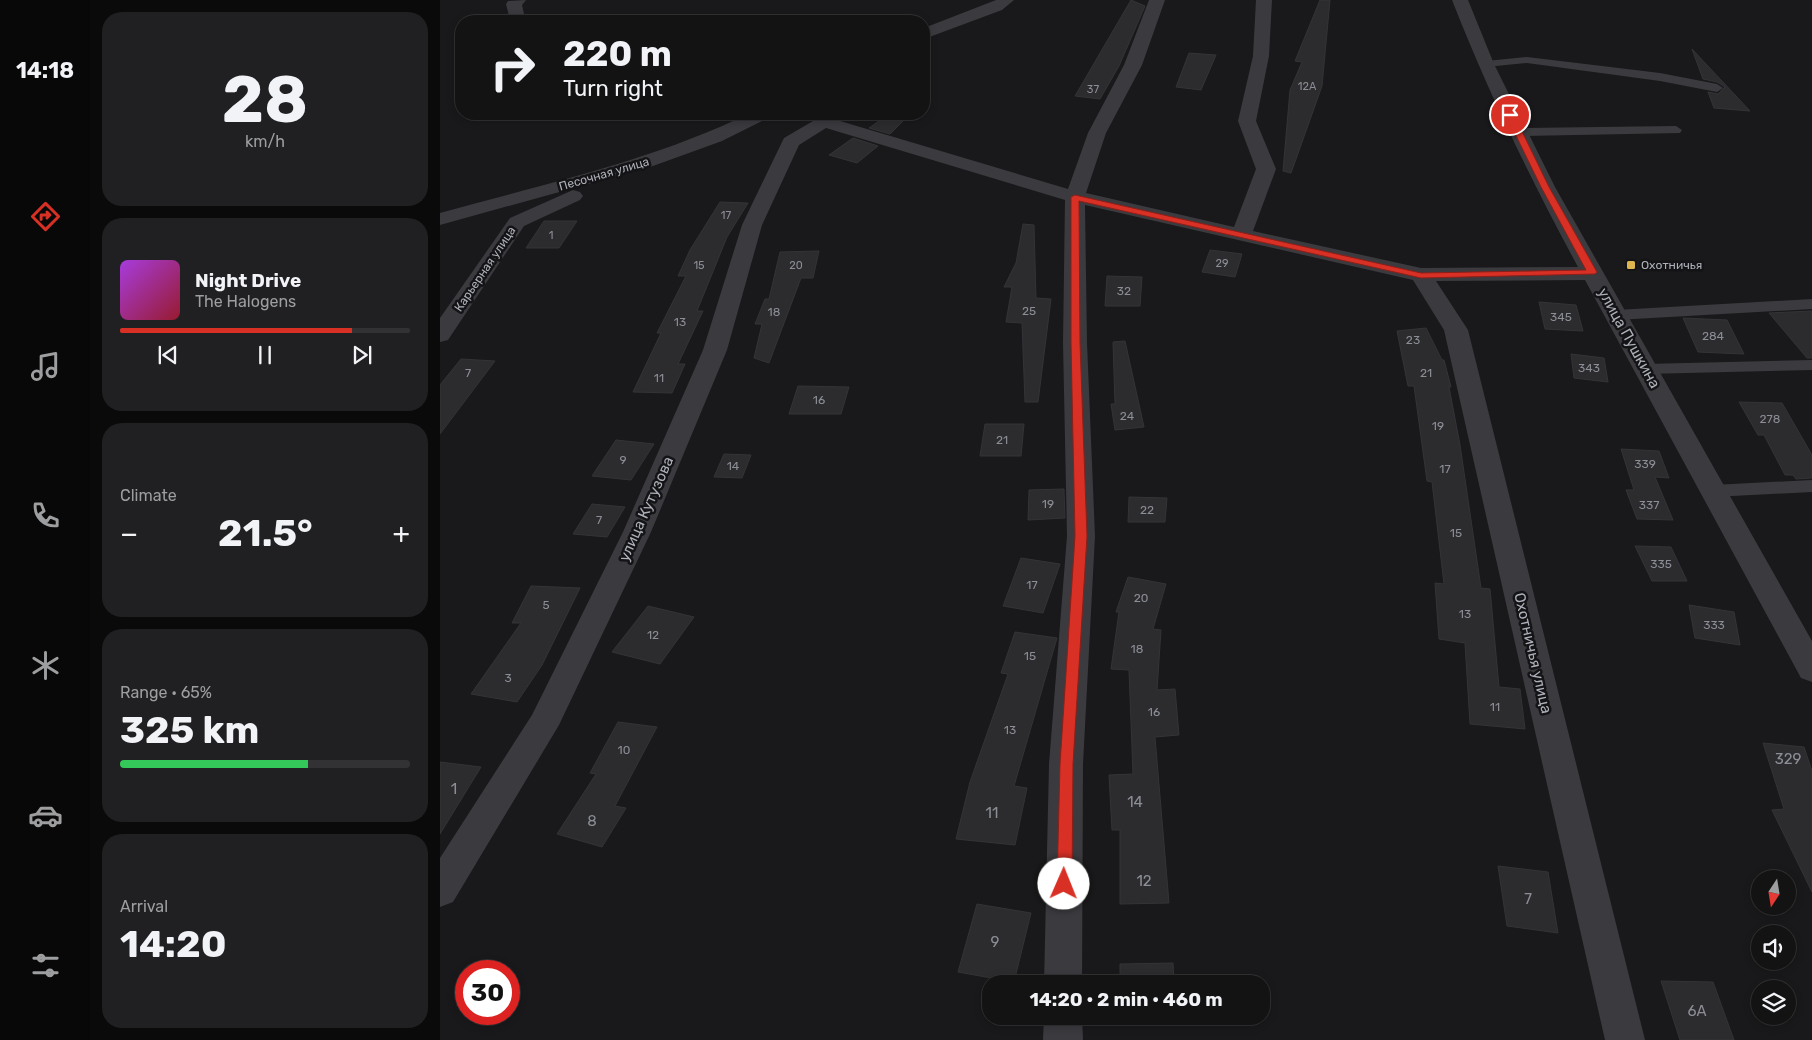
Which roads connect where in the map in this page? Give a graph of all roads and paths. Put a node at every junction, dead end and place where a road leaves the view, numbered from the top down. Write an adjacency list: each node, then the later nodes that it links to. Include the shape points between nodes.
1 (518, 0): 6 (street, via 514,4)
2 (1006, 0): 7 (street, via 996,7)
3 (1157, 0): 16 (street, via 1133,65 1097,133)
4 (1264, 0): 18 (street, via 1261,56 1247,120 1266,169)
5 (1460, 0): 8 (street, улица Пушкина)
6 (516, 15)
7 (930, 32)
8 (1486, 64): 9 (lane, via 1527,60 1660,77); 14 (street, улица Пушкина)
9 (1717, 88)
10 (750, 120): 15 (street, Песочная улица, via 715,137)
11 (818, 120): 29 (street, улица Кутузова, via 791,142 752,225 715,350 637,532 544,725)
12 (827, 120): 16 (street)
13 (1676, 130): 14 (lane)
14 (1518, 132): 19 (street, улица Пушкина)
15 (646, 162): 17 (street, Песочная улица); 23 (street, Карьерная улица, via 517,222)
16 (1075, 197): 18 (street); 30 (street, via 1075,343 1081,536 1066,764)
17 (440, 219)
18 (1242, 235): 20 (street)
19 (1592, 272): 20 (street); 22 (street, улица Пушкина)
20 (1421, 275): 33 (street, Охотничья улица, via 1456,330)
21 (1812, 304): 22 (lane)
22 (1616, 315): 25 (street, улица Пушкина)
23 (440, 335)
24 (1812, 364): 25 (lane)
25 (1646, 369): 27 (street, улица Пушкина)
26 (1812, 486): 27 (lane)
27 (1713, 490): 28 (street, улица Пушкина)
28 (1811, 664)
29 (440, 890)
30 (1063, 975)
31 (1063, 1025): 32 (street)
32 (1063, 1040)
33 (1625, 1040)

